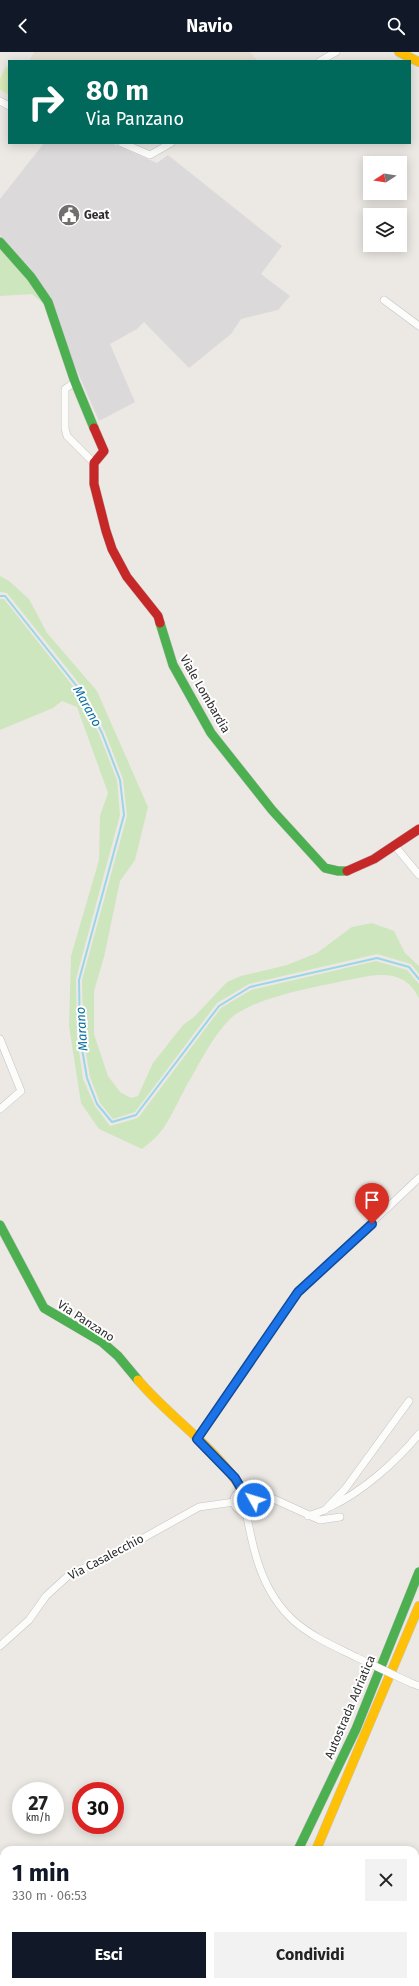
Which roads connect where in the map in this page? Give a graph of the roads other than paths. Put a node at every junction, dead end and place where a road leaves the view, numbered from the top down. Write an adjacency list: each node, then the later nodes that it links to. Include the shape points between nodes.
1 (336, 52): 3 (street)
2 (399, 52): 4 (main road)
3 (322, 60)
4 (419, 62)
5 (124, 144): 6 (street, via 150,155)
6 (169, 144)
7 (0, 242): 10 (main road, Viale Lombardia, via 31,277 48,302)
8 (384, 300): 9 (street)
9 (419, 326)
10 (76, 382): 11 (main road, Viale Lombardia, via 104,451); 11 (street, via 64,388 65,428 67,436)
11 (94, 463): 13 (main road, Viale Lombardia, via 94,484 112,549 128,577 158,616 173,665 207,726 272,810 325,868 346,871)
12 (419, 829): 13 (main road)
13 (395, 846): 14 (street)
14 (419, 875)
15 (0, 1039): 16 (street, via 21,1091)
16 (0, 1108)
17 (419, 1178): 21 (street, via 298,1292)
18 (0, 1225): 21 (main road, Via Panzano, via 44,1308 102,1342 118,1356 155,1400)
19 (409, 1401): 25 (street, via 345,1489)
20 (419, 1434): 25 (street, via 408,1448 350,1498)
21 (197, 1439): 22 (main road, Via Panzano, via 235,1478)
22 (242, 1490): 23 (street); 24 (street, via 235,1496)
23 (254, 1497): 26 (street, via 253,1506); 27 (street, via 265,1495)
24 (234, 1502): 26 (street, via 239,1510); 31 (street, Via Casalecchio, via 199,1507 68,1576 46,1596 29,1620)
25 (324, 1510): 27 (street)
26 (246, 1511): 32 (street, bridge, via 257,1561 273,1596 294,1621 322,1641)
27 (308, 1516): 28 (street, via 324,1520)
28 (340, 1517)
29 (419, 1572): 33 (main road, Autostrada Adriatica, via 356,1729)
30 (419, 1606): 34 (main road, Autostrada Adriatica)
31 (0, 1646)
32 (419, 1686)
33 (300, 1846)
34 (318, 1846)

